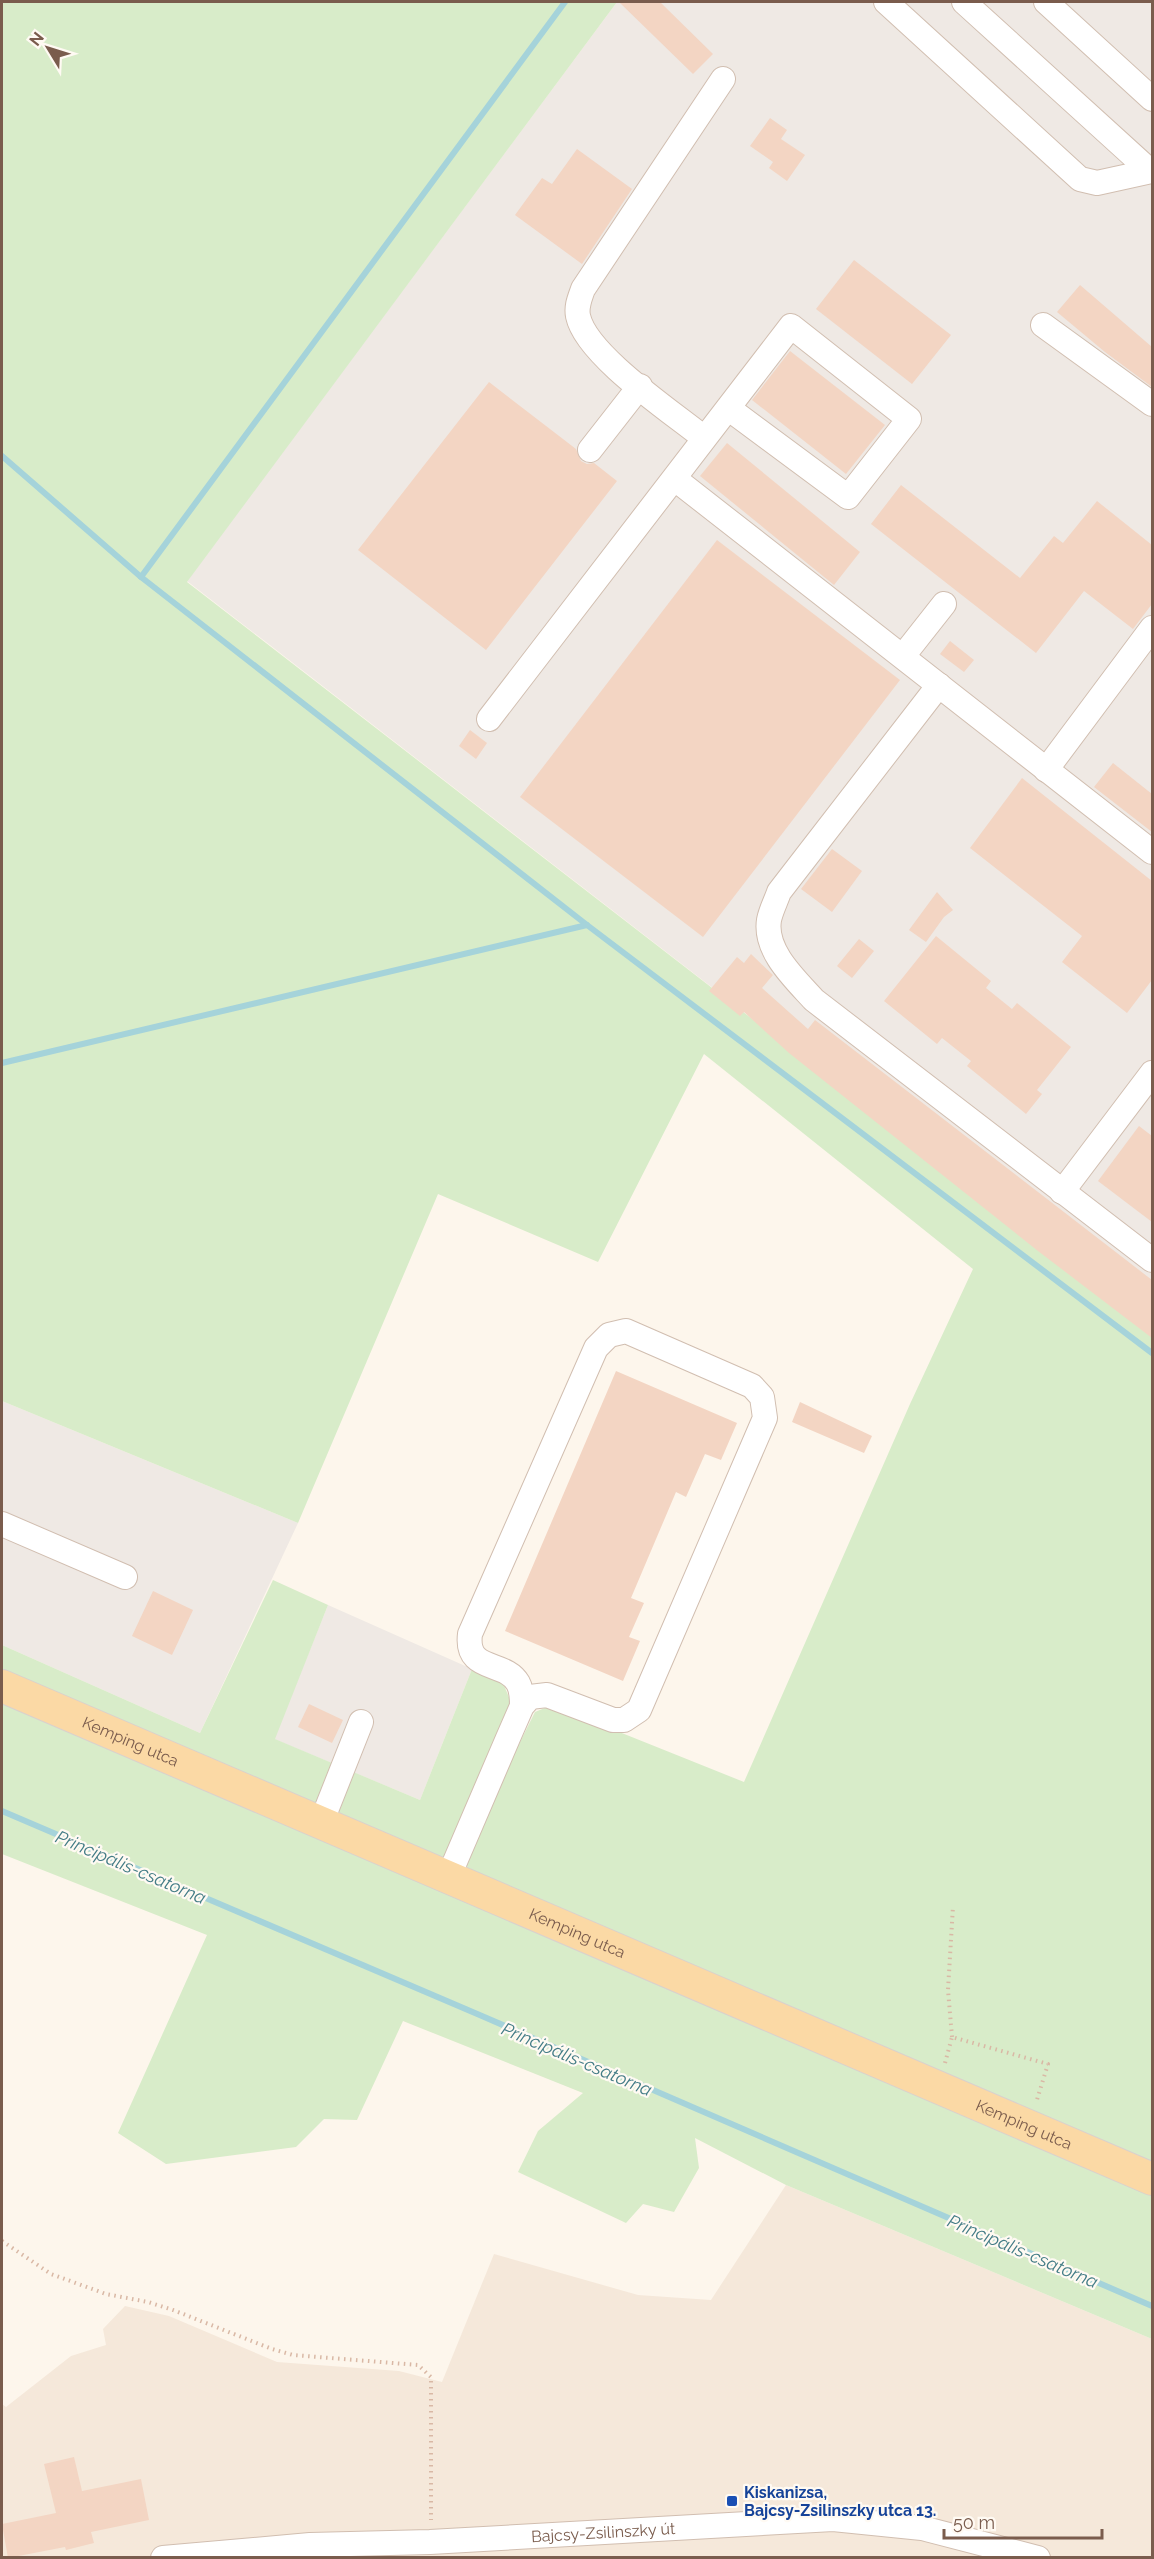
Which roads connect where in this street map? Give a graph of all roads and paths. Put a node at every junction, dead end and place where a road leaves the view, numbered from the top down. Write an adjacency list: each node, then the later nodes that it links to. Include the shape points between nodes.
1 (886, 2): 6 (street, via 1080,179 1097,183)
2 (964, 2): 6 (street)
3 (1046, 2): 5 (street)
4 (723, 79): 8 (street, via 583,289 578,304 578,315 600,354)
5 (1152, 99)
6 (1151, 171)
7 (1043, 325): 9 (street)
8 (640, 386): 11 (street); 12 (street)
9 (1152, 404)
10 (728, 408): 10 (street, via 791,326 909,419 848,497); 11 (street)
11 (705, 438): 13 (street)
12 (590, 450)
13 (675, 479): 16 (street); 18 (street)
14 (944, 604): 16 (street)
15 (1152, 628): 19 (street)
16 (903, 656): 17 (street)
17 (939, 685): 19 (street); 22 (street, via 778,892 769,921 772,946 814,1000)
18 (489, 719)
19 (1046, 770): 20 (street)
20 (1152, 852)
21 (1152, 1073): 22 (street)
22 (1062, 1192): 23 (street)
23 (1152, 1260)
24 (2, 1524): 25 (street)
25 (125, 1578)
26 (2, 1686): 29 (main road, Kemping utca)
27 (522, 1706): 27 (street, via 530,1697 541,1694 613,1720 624,1720 639,1710 765,1418 762,1397 752,1386 626,1331 609,1335 596,1348 470,1634 470,1646 477,1659 519,1684); 30 (street)
28 (361, 1722): 29 (street)
29 (321, 1823): 30 (main road, Kemping utca)
30 (448, 1878): 33 (main road, Kemping utca)
31 (953, 1906): 32 (path, via 948,1990)
32 (952, 2037): 33 (path); 34 (path, via 1047,2064)
33 (938, 2087): 34 (main road, Kemping utca)
34 (1029, 2126): 35 (main road, Kemping utca)
35 (1152, 2179)
36 (2, 2241): 37 (path, via 51,2274 106,2294 173,2310 272,2349 293,2355 418,2365 431,2377)
37 (430, 2542): 38 (street, Bajcsy-Zsilinszky út); 40 (street, Bajcsy-Zsilinszky út, via 833,2519 922,2528)
38 (404, 2550): 39 (street, Bajcsy-Zsilinszky út, via 310,2545)
39 (163, 2558)
40 (1038, 2558)

